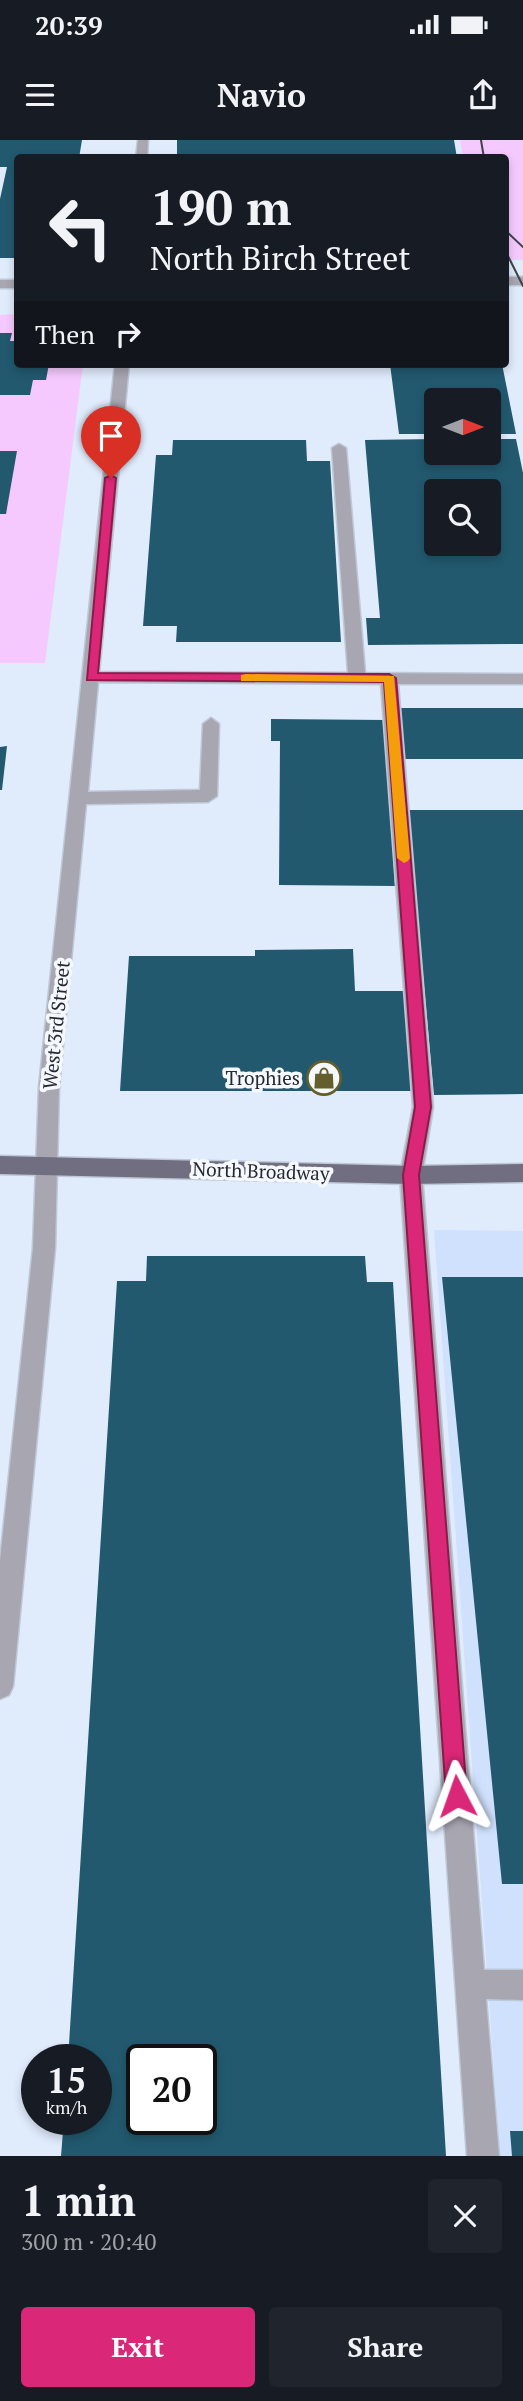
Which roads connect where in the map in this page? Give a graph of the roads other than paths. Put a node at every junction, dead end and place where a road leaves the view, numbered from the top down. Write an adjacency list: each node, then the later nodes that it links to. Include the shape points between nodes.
1 (122, 368): 3 (street, West 3rd Street)
2 (339, 448): 4 (street)
3 (91, 677): 4 (street); 8 (street, West 3rd Street)
4 (357, 678): 5 (street)
5 (389, 678): 6 (street); 12 (street, via 423,1107)
6 (523, 680)
7 (211, 724): 8 (street, via 208,796)
8 (79, 798): 10 (street, West 3rd Street, via 49,1087)
9 (0, 1165): 10 (main road, North Broadway)
10 (46, 1165): 12 (main road, North Broadway); 13 (street, West 3rd Street, via 44,1248)
11 (523, 1173): 12 (main road, North Broadway)
12 (411, 1175): 15 (street)
13 (4, 1614): 14 (street, West 3rd Street)
14 (0, 1686)
15 (470, 1984): 16 (street); 17 (street)
16 (523, 1985)
17 (483, 2156)

